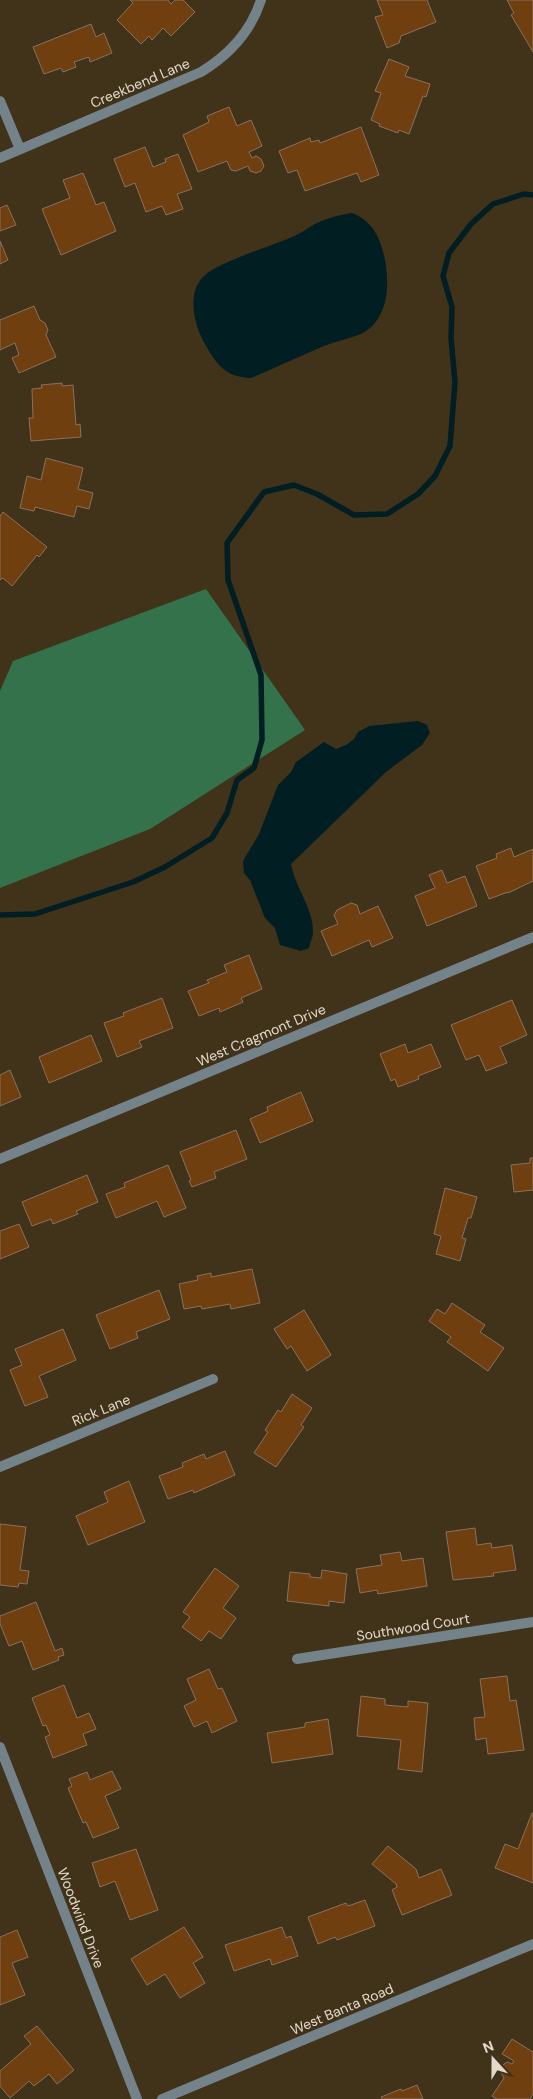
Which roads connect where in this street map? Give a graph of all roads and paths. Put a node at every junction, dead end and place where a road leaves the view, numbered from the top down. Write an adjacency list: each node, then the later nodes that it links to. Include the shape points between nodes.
1 (261, 0): 3 (street, Creekbend Lane, via 249,26 231,50 215,64)
2 (0, 101): 3 (street)
3 (20, 149): 4 (street, Creekbend Lane)
4 (0, 158)
5 (533, 937): 6 (street, West Cragmont Drive)
6 (0, 1159)
7 (213, 1379): 8 (street, Rick Lane)
8 (0, 1467)
9 (533, 1622): 10 (street, Southwood Court)
10 (297, 1659)
11 (0, 1747): 13 (street, Woodwind Drive)
12 (533, 1944): 14 (street, West Banta Road)
13 (137, 2099)
14 (162, 2099)

